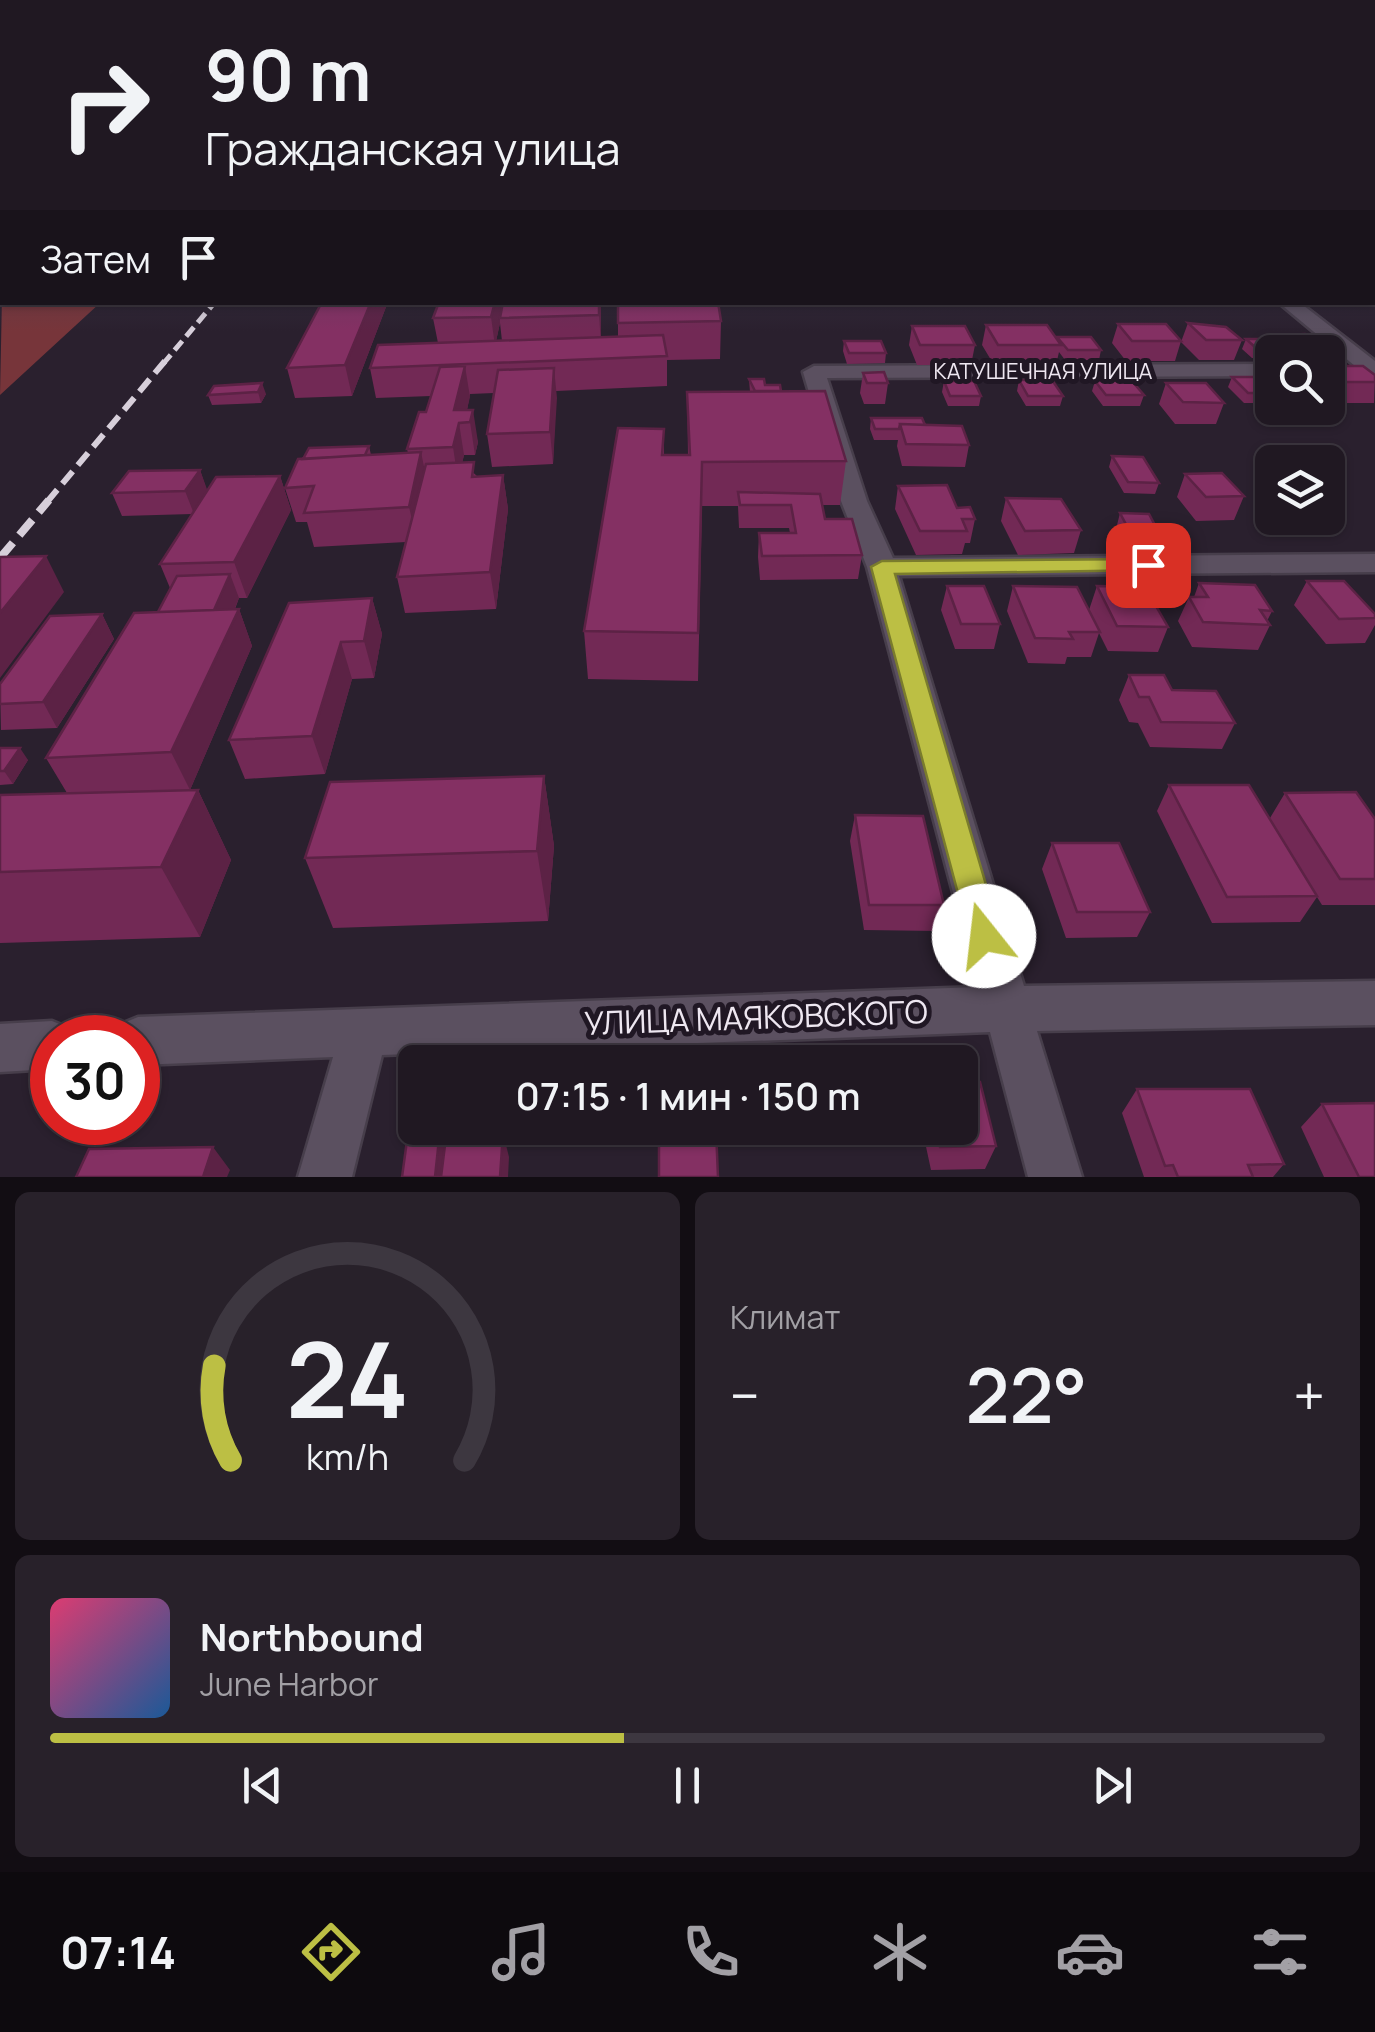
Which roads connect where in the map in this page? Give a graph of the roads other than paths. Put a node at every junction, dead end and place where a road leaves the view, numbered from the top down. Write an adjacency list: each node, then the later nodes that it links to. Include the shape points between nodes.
1 (1291, 305): 4 (street)
2 (1255, 370): 6 (street, КАТУШЕЧНАЯ УЛИЦА, via 814,372)
3 (1345, 370): 4 (street)
4 (1374, 371)
5 (1375, 564): 6 (street)
6 (882, 567): 8 (street)
7 (1375, 1003): 8 (street, УЛИЦА МАЯКОВСКОГО)
8 (1005, 1009): 9 (street, УЛИЦА МАЯКОВСКОГО); 14 (street)
9 (364, 1031): 10 (street, УЛИЦА МАЯКОВСКОГО); 13 (street)
10 (160, 1041)
11 (30, 1047): 12 (street)
12 (0, 1048)
13 (325, 1177)
14 (1056, 1177)

